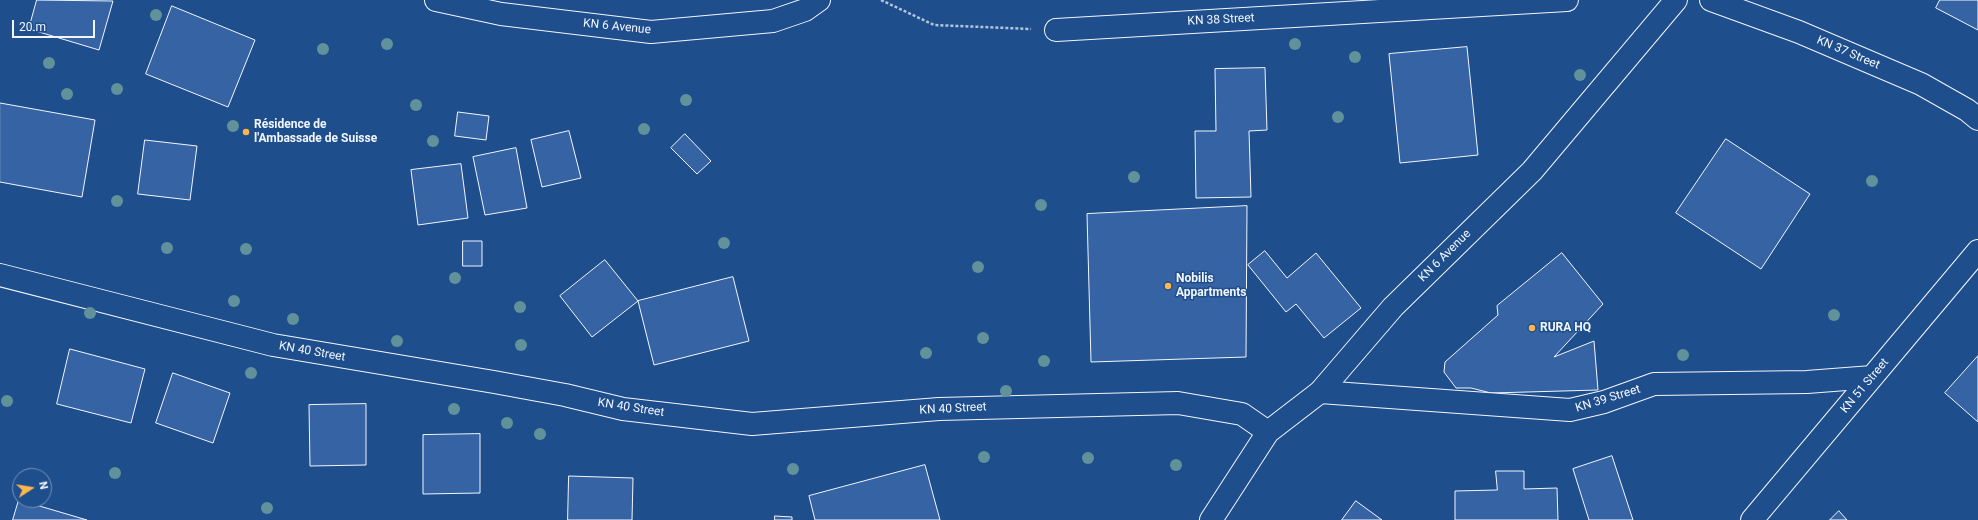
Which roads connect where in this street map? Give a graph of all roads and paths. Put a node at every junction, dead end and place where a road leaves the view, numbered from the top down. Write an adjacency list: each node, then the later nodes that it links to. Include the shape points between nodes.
1 (436, 0): 2 (street, KN 6 Avenue, via 501,14 651,32 773,21 805,10)
2 (819, 0)
3 (881, 0): 7 (path, via 934,25)
4 (1567, 0): 7 (street, KN 38 Street)
5 (1676, 0): 12 (street, KN 6 Avenue, via 1532,171 1394,307)
6 (1712, 0): 8 (street, KN 37 Street, via 1799,32 1921,84)
7 (1056, 30)
8 (1978, 119)
9 (1978, 251): 11 (street, KN 51 Street)
10 (0, 275): 13 (street, KN 40 Street, via 273,345 508,385 623,409 752,424 940,409 1178,403 1242,414)
11 (1872, 377): 12 (street, KN 39 Street, via 1807,382 1654,384 1604,402 1570,410); 15 (street, KN 51 Street)
12 (1320, 392): 13 (street, KN 6 Avenue)
13 (1268, 432): 14 (street, KN 6 Avenue)
14 (1211, 517)
15 (1752, 520)

